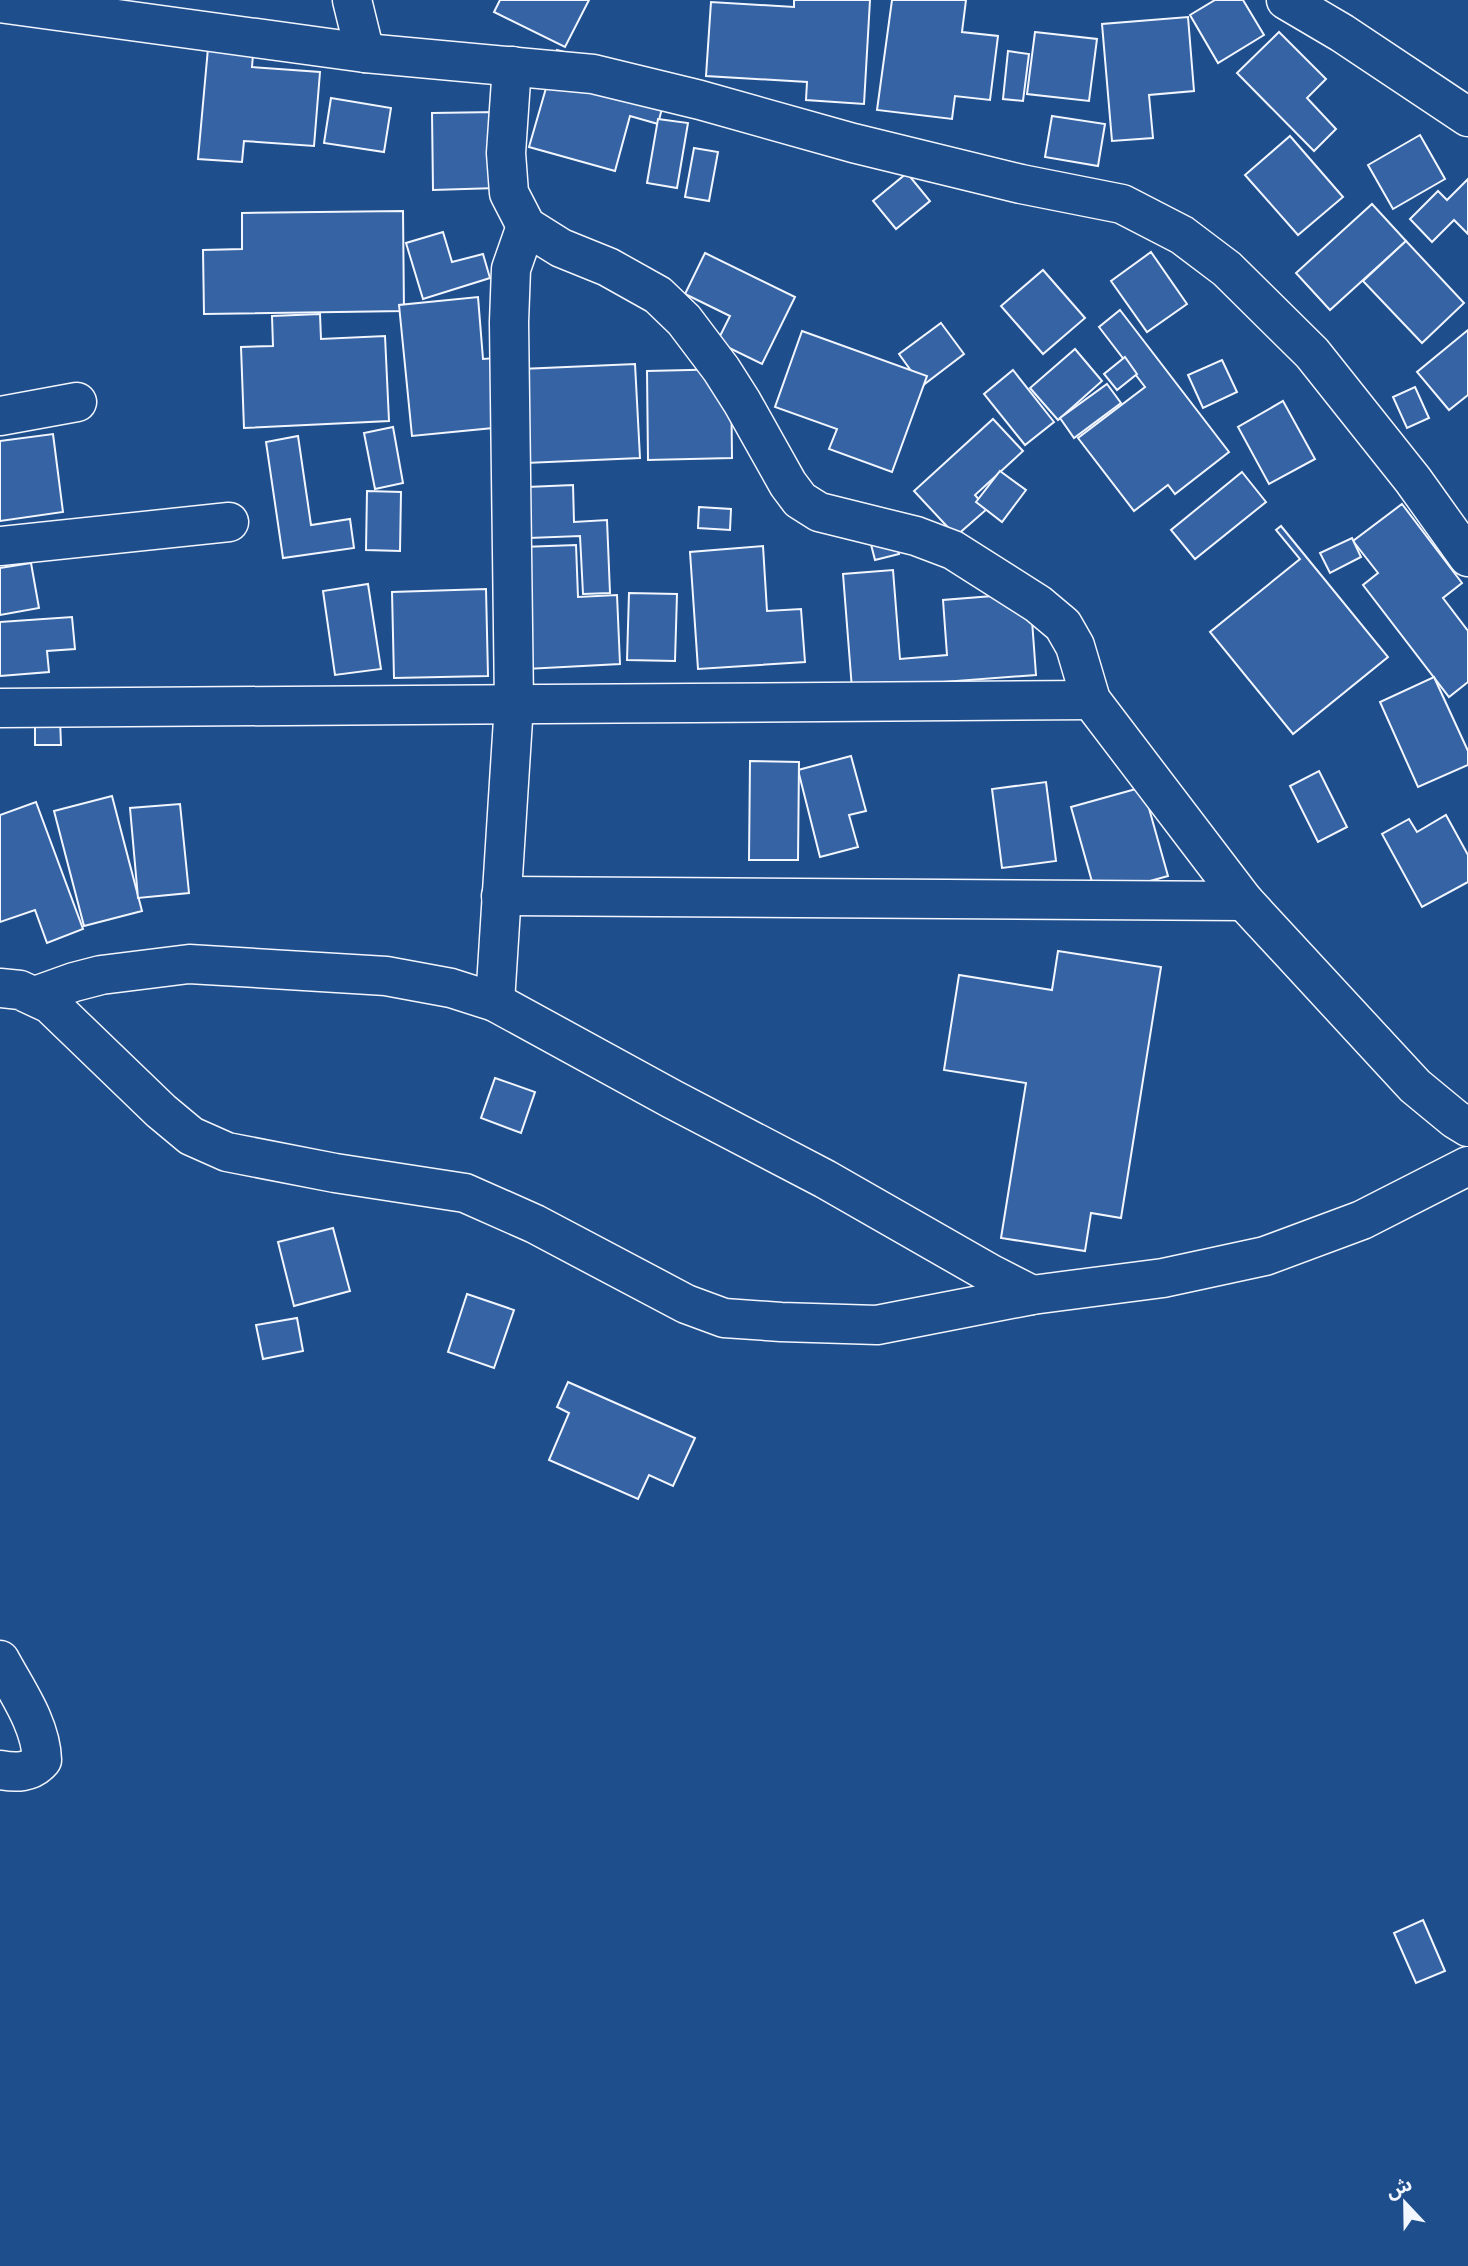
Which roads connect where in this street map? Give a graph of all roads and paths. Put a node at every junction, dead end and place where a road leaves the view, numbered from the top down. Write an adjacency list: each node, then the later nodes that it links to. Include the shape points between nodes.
1 (352, 0): 4 (street)
2 (1286, 0): 6 (street)
3 (0, 4): 4 (street)
4 (365, 53): 5 (street)
5 (512, 66): 7 (street, via 506,153 509,193); 12 (street, via 593,74 995,178 1122,204 1182,235 1227,269 1312,353)
6 (1468, 117)
7 (526, 226): 13 (street, via 658,295 684,320 735,391 800,500 819,512 953,550 1055,617 1075,646); 14 (street, via 511,269 509,322)
8 (77, 402): 9 (street)
9 (0, 416)
10 (229, 523): 11 (street)
11 (0, 546)
12 (1468, 557)
13 (1091, 700): 14 (street); 17 (street)
14 (514, 704): 15 (street); 16 (street)
15 (0, 708)
16 (501, 896): 17 (street); 19 (street)
17 (1244, 901): 20 (street, via 1415,1086)
18 (18, 992): 19 (street, via 189,964 386,976); 22 (street, via 50,1004 191,1136 227,1152 465,1193 723,1318 877,1325)
19 (495, 1002): 22 (street)
20 (1468, 1127)
21 (1468, 1166): 22 (street, via 1362,1220 1265,1256 1163,1278)
22 (1032, 1295)
23 (0, 1660): 24 (street, via 33,1722 42,1760 15,1773)
24 (0, 1770)

